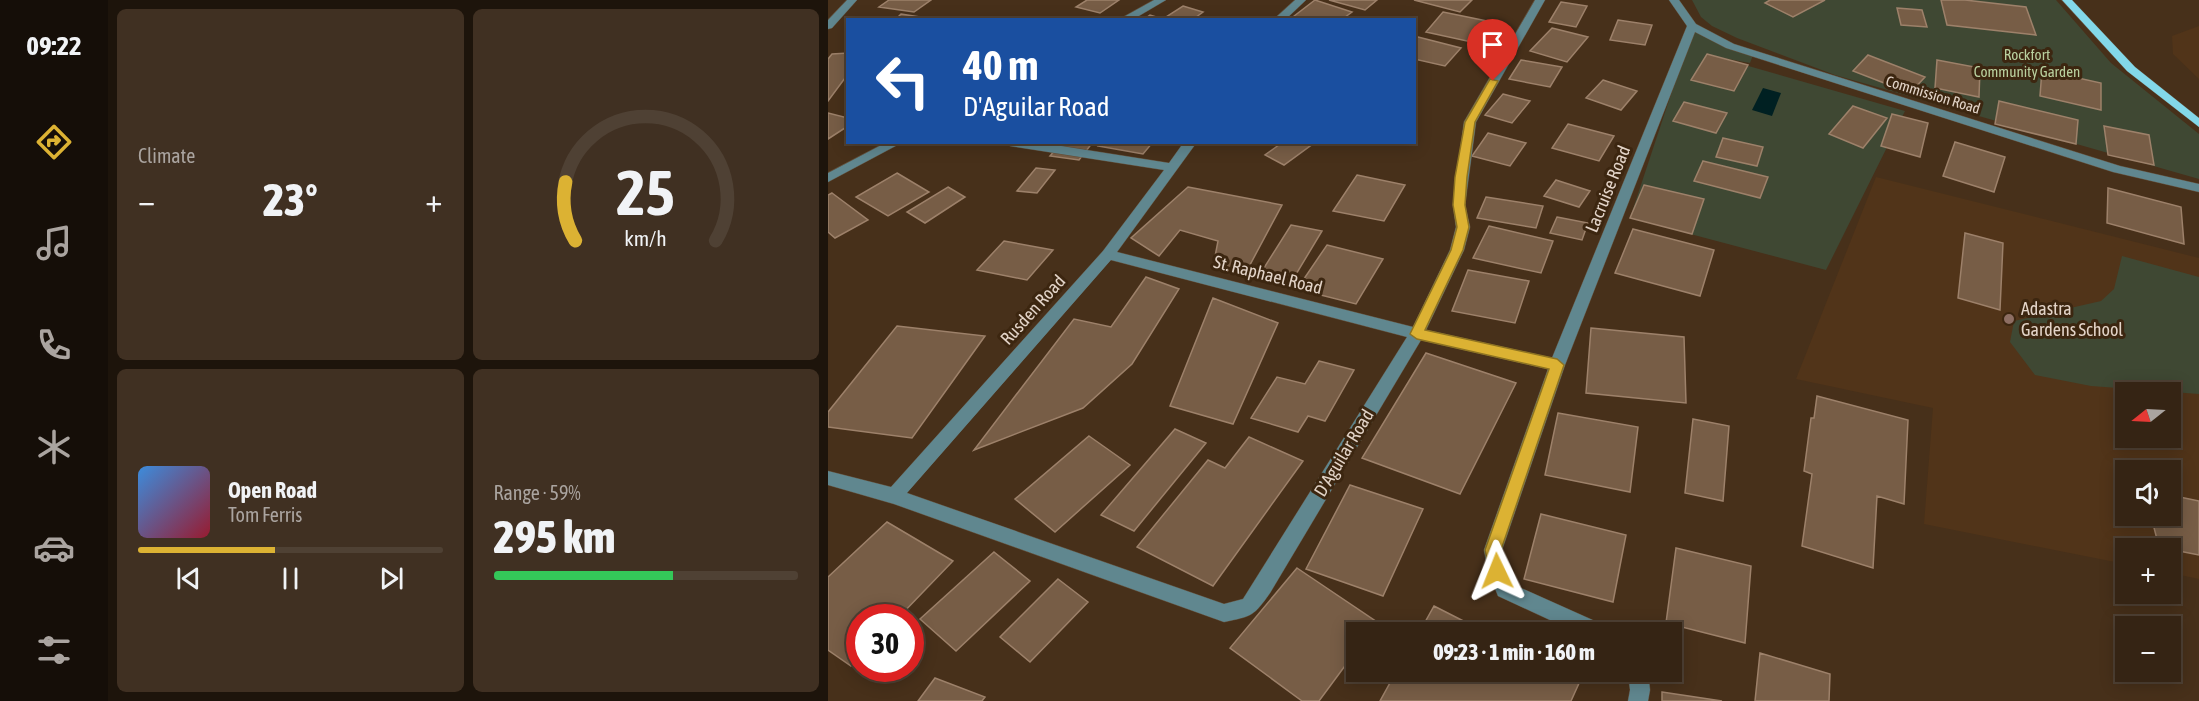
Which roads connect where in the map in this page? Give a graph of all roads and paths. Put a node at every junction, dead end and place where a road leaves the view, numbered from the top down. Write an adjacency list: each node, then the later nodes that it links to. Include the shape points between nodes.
1 (852, 0): 9 (street)
2 (1161, 0): 7 (street)
3 (1301, 0): 8 (street)
4 (1540, 0): 19 (street, D'Aguilar Road, via 1470,122 1459,205 1463,227 1457,250)
5 (1674, 0): 10 (street, Commission Road)
6 (2067, 0): 11 (main road, via 2131,69)
7 (1127, 18)
8 (1280, 18)
9 (828, 26)
10 (1692, 26): 17 (street, Commission Road, via 1730,46 1787,65 2117,169); 20 (street, Lacruise Road)
11 (2199, 124)
12 (893, 144): 16 (street)
13 (1023, 144): 15 (street)
14 (1190, 144): 15 (street, Rusden Road)
15 (1173, 168): 18 (street, Rusden Road)
16 (828, 178)
17 (2199, 188)
18 (1108, 254): 19 (street, St. Raphael Road); 22 (street, Rusden Road)
19 (1417, 334): 20 (street); 22 (street, D'Aguilar Road, via 1249,607 1224,613)
20 (1557, 365): 23 (street, via 1493,550 1505,590)
21 (828, 478): 22 (street, D'Aguilar Road)
22 (894, 496)
23 (1575, 622)
24 (1639, 682): 25 (street)
25 (1638, 701)

